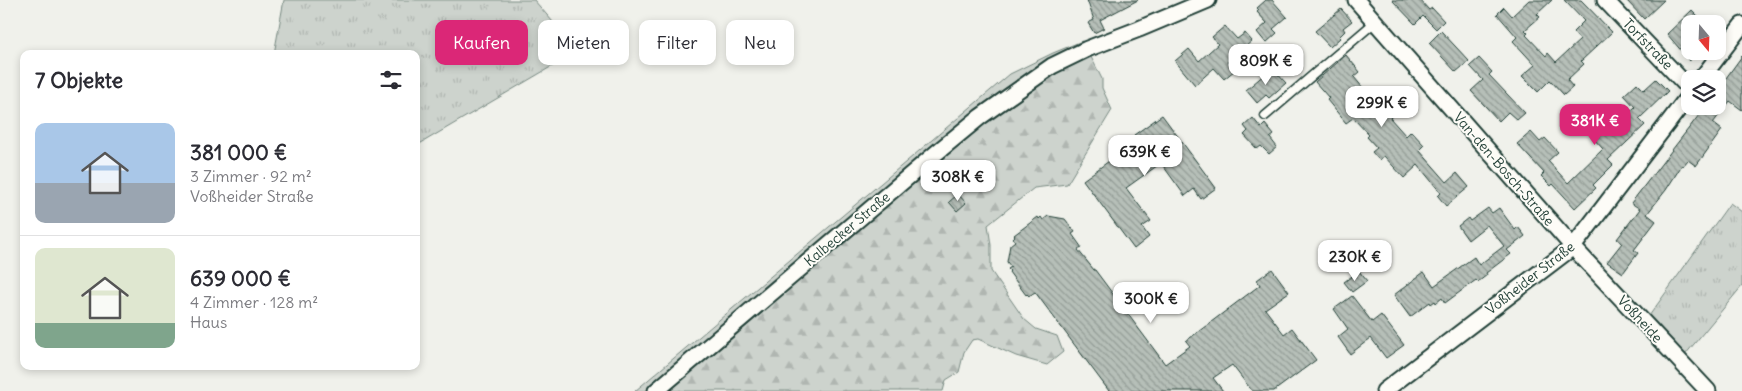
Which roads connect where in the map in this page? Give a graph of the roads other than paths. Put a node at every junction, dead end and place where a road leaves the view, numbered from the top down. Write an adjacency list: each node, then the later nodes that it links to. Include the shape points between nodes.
1 (1208, 0): 11 (street, Kalbecker Straße, via 1087,49 1042,72 941,149)
2 (1356, 0): 4 (street, Van-den-Bosch-Straße)
3 (1605, 0): 7 (street, Torfstraße)
4 (1375, 22): 9 (lane); 10 (street, Van-den-Bosch-Straße)
5 (1742, 25): 6 (street)
6 (1709, 70)
7 (1681, 80)
8 (1681, 106): 10 (street, Voßheider Straße)
9 (1265, 116)
10 (1573, 247): 12 (street, Voßheider Straße); 13 (street, Voßheide)
11 (656, 391)
12 (1384, 391)
13 (1708, 391)

